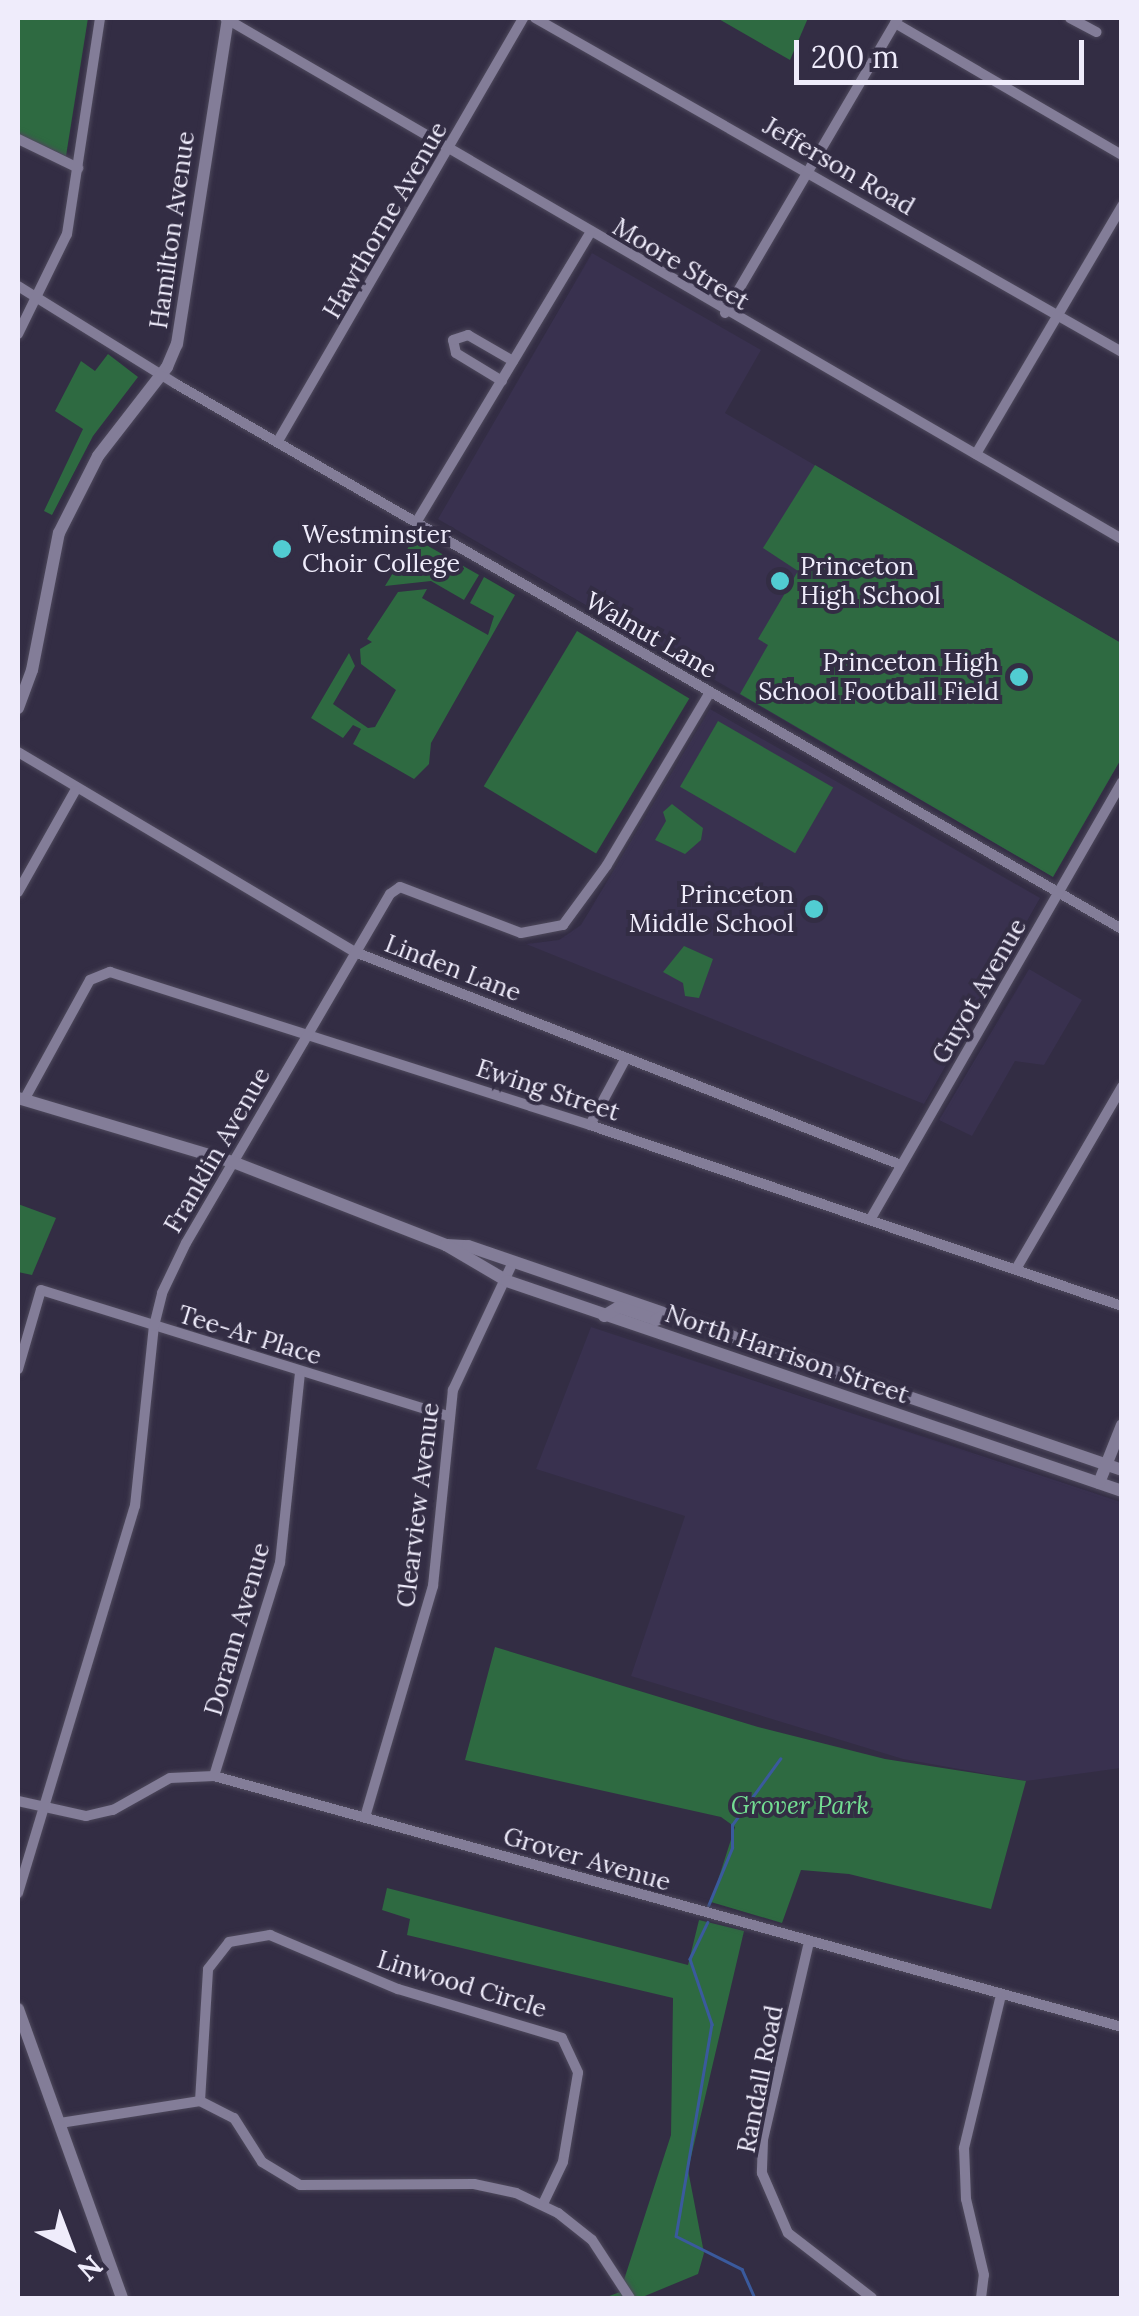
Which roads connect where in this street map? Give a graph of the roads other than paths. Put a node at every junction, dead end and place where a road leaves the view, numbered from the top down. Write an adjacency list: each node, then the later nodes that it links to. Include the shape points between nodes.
1 (100, 18): 11 (street)
2 (227, 18): 9 (street, Moore Street); 22 (street, Hamilton Avenue, via 181,330)
3 (523, 18): 9 (street, Hawthorne Avenue)
4 (536, 18): 12 (street, Jefferson Road)
5 (1070, 18): 7 (street)
6 (897, 20): 10 (street); 12 (street)
7 (1096, 32)
8 (18, 139): 11 (street)
9 (450, 152): 14 (street, Moore Street); 24 (street, Hawthorne Avenue)
10 (1122, 155)
11 (78, 168): 16 (street, via 66,234)
12 (809, 171): 17 (street); 18 (street, Jefferson Road)
13 (1122, 206): 18 (street)
14 (590, 233): 17 (street, Moore Street); 21 (street)
15 (18, 286): 16 (street, Walnut Lane)
16 (36, 298): 19 (street); 22 (street, Walnut Lane)
17 (725, 313): 25 (street, Moore Street)
18 (1058, 315): 20 (street, Jefferson Road); 25 (street)
19 (18, 334)
20 (1122, 352)
21 (513, 361): 23 (street); 23 (street, via 468,335 453,340 456,354)
22 (160, 375): 24 (street, Walnut Lane); 29 (street, Hamilton Avenue, via 98,456 59,533)
23 (502, 381): 26 (street)
24 (278, 441): 26 (street, Walnut Lane)
25 (976, 454): 27 (street, Moore Street)
26 (417, 521): 28 (street, Walnut Lane)
27 (1122, 539)
28 (710, 692): 34 (street, Walnut Lane); 36 (street, Franklin Avenue, via 588,896 563,925 521,933 400,887)
29 (18, 708)
30 (18, 752): 32 (street, Linden Lane)
31 (1122, 782): 34 (street, Guyot Avenue)
32 (76, 792): 33 (street); 36 (street, Linden Lane)
33 (18, 892)
34 (1058, 893): 35 (street, Walnut Lane); 43 (street, Guyot Avenue)
35 (1122, 930)
36 (355, 952): 37 (street, Franklin Avenue); 38 (street, Linden Lane)
37 (307, 1034): 40 (street, Ewing Street, via 102,972 90,980); 41 (street, Ewing Street); 42 (street, Franklin Avenue)
38 (626, 1058): 41 (street); 43 (street, Linden Lane)
39 (1122, 1087): 47 (street)
40 (21, 1099): 42 (street, North Harrison Street)
41 (590, 1125): 44 (street, Ewing Street)
42 (233, 1162): 45 (street, North Harrison Street); 55 (street, Franklin Avenue, via 177,1258)
43 (902, 1165): 44 (street, Guyot Avenue)
44 (870, 1220): 47 (street, Ewing Street)
45 (446, 1245): 46 (street, North Harrison Street); 49 (street, North Harrison Street)
46 (514, 1262): 48 (street, North Harrison Street); 49 (street, Clearview Avenue)
47 (1016, 1269): 51 (street, Ewing Street)
48 (562, 1278): 50 (street); 52 (street, North Harrison Street)
49 (507, 1281): 50 (street, North Harrison Street); 59 (street, Clearview Avenue, via 460,1372)
50 (564, 1302): 53 (street, North Harrison Street)
51 (1122, 1306)
52 (667, 1314): 53 (street, via 656,1320 618,1307); 54 (street, North Harrison Street)
53 (604, 1316): 56 (street, North Harrison Street)
54 (699, 1325): 56 (street); 61 (street, North Harrison Street)
55 (154, 1326): 57 (street, Tee-Ar Place, via 41,1290); 58 (street, Tee-Ar Place); 67 (street, Franklin Avenue, via 135,1506)
56 (719, 1354): 63 (street, North Harrison Street)
57 (18, 1369)
58 (300, 1372): 59 (street, Tee-Ar Place); 65 (street, Dorann Avenue, via 280,1563)
59 (447, 1416): 68 (street, Clearview Avenue, via 433,1586)
60 (1122, 1425): 61 (street)
61 (1106, 1464): 62 (street, North Harrison Street); 63 (street)
62 (1122, 1470)
63 (1099, 1483): 64 (street, North Harrison Street)
64 (1122, 1491)
65 (214, 1776): 67 (street, Grover Avenue, via 170,1778 100,1814); 68 (street, Grover Avenue)
66 (18, 1801): 67 (street, Grover Avenue)
67 (45, 1808): 69 (street, Franklin Avenue)
68 (366, 1817): 70 (street, Grover Avenue)
69 (18, 1894)
70 (809, 1942): 71 (street, Grover Avenue); 79 (street, Randall Road, via 763,2140 762,2172 788,2233)
71 (1001, 1995): 73 (street, Grover Avenue); 80 (street, via 964,2148)
72 (18, 2009): 75 (street)
73 (1122, 2026)
74 (200, 2101): 75 (street); 76 (street, via 234,2118 262,2162 300,2185 474,2184); 76 (street, Linwood Circle, via 208,1969 229,1942 270,1935 398,1989 562,2038 574,2052 578,2080 563,2162)
75 (60, 2123): 77 (street)
76 (543, 2204): 78 (street, via 592,2240)
77 (122, 2298)
78 (630, 2298)
79 (872, 2298)
80 (982, 2298)

